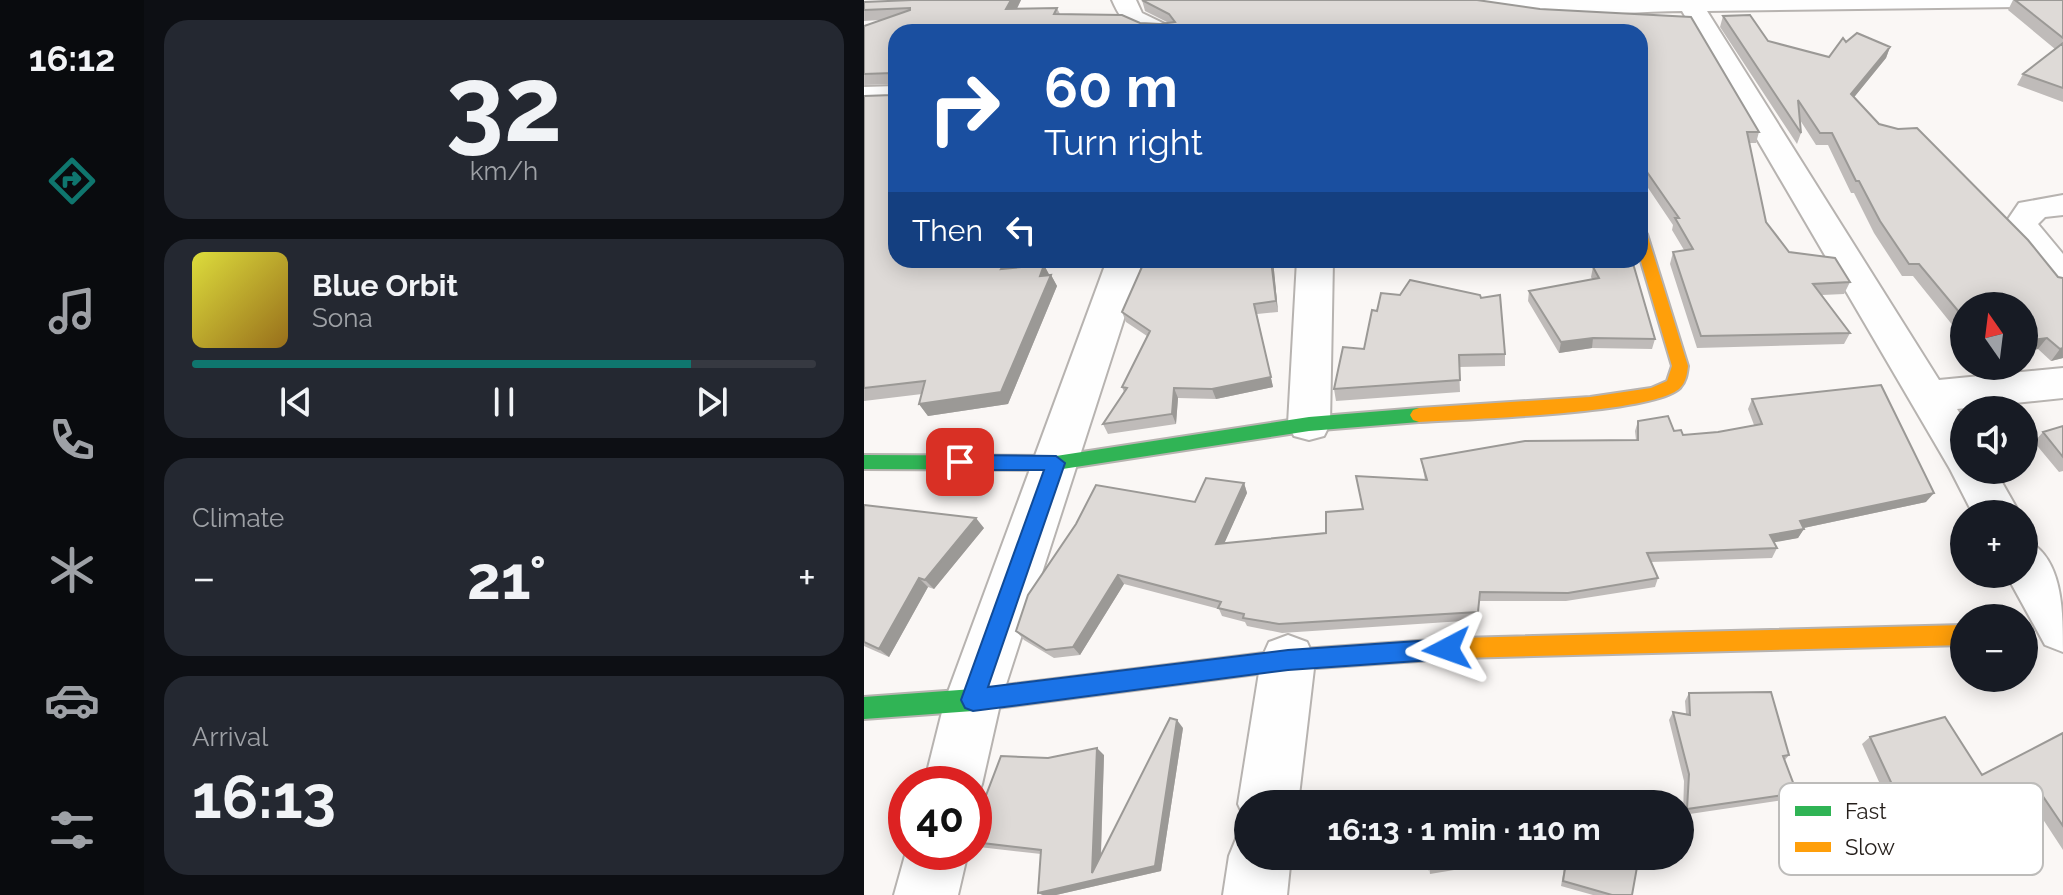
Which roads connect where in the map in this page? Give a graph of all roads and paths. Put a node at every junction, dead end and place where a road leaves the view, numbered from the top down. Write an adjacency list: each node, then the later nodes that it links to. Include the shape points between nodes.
1 (1124, 0): 6 (street, via 1132,18)
2 (1463, 0): 5 (street)
3 (2018, 0): 4 (street)
4 (1690, 4): 5 (street); 16 (street)
5 (1565, 5): 7 (street)
6 (1145, 24)
7 (1571, 24)
8 (888, 95): 9 (street)
9 (864, 96)
10 (2063, 205): 14 (street, via 2032,208 2021,225)
11 (1648, 260): 17 (street, via 1680,366 1675,387 1628,399)
12 (1122, 268): 20 (street)
13 (1315, 268): 17 (street)
14 (2063, 278)
15 (2063, 383): 16 (street)
16 (1929, 396): 18 (street)
17 (1309, 424): 20 (street)
18 (1950, 432)
19 (864, 462): 20 (street)
20 (1056, 463): 26 (street)
21 (2038, 585): 22 (street)
22 (2063, 629): 23 (street)
23 (2038, 631)
24 (1950, 635): 25 (street, via 1510,644)
25 (1288, 660): 26 (street); 29 (street)
26 (973, 700): 27 (street); 28 (street)
27 (864, 708)
28 (957, 766)
29 (1270, 790)
30 (932, 870): 32 (street)
31 (1258, 870): 33 (street)
32 (926, 895)
33 (1255, 895)

